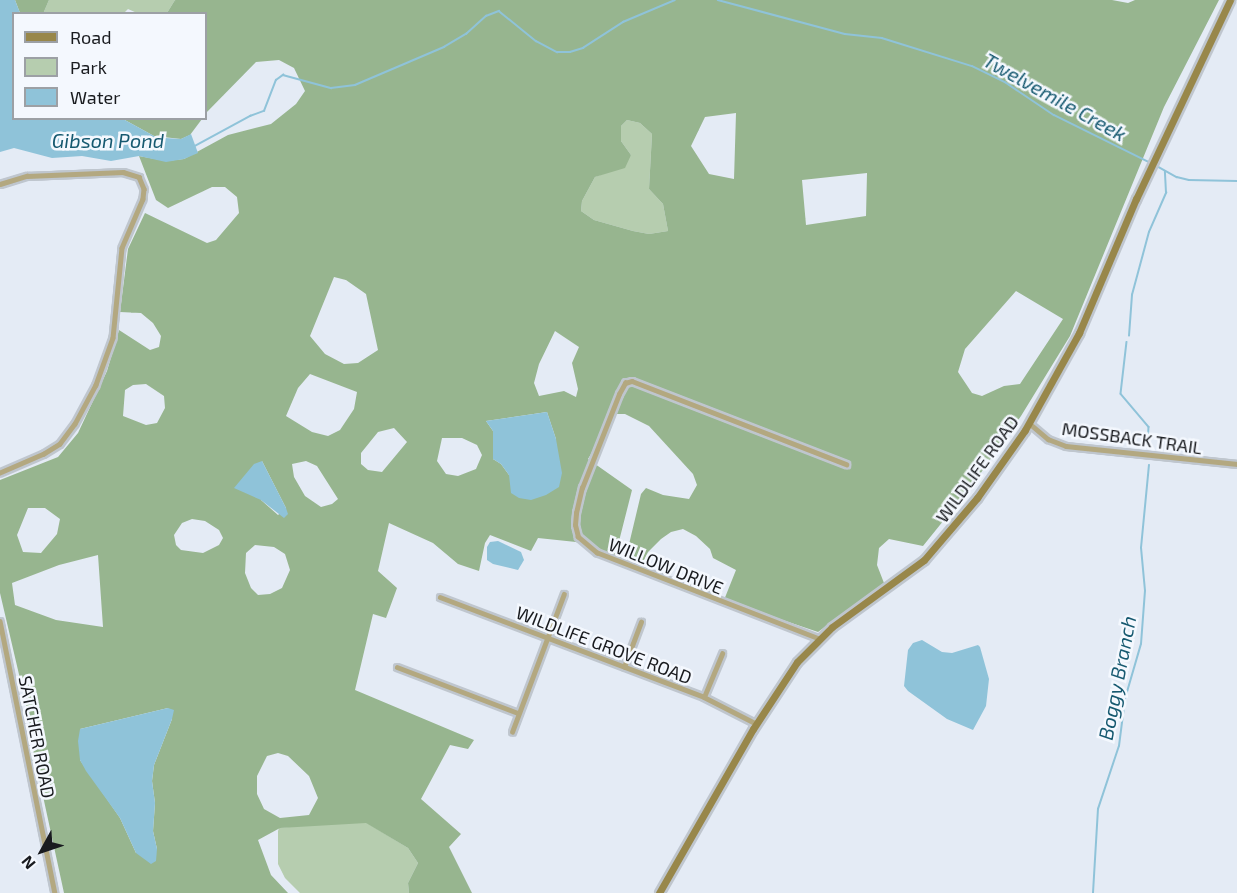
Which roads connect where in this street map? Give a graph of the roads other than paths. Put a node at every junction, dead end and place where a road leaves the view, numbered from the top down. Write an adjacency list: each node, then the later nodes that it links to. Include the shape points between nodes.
1 (1230, 0): 3 (street, WILDLIFE ROAD, via 1079,333)
2 (0, 183): 6 (street, via 27,176 123,172 139,177 144,189 122,248 113,338 96,386 60,444)
3 (1029, 423): 5 (street, MOSSBACK TRAIL, via 1048,439 1066,446); 12 (street, WILDLIFE ROAD, via 977,498 924,560)
4 (846, 464): 12 (street, WILLOW DRIVE, via 632,381 625,383 619,394 584,481 576,513 578,537 597,553)
5 (1237, 464)
6 (0, 473)
7 (564, 594): 11 (street)
8 (440, 597): 11 (street, WILDLIFE GROVE ROAD)
9 (0, 621): 20 (street, SATCHER ROAD)
10 (641, 622): 15 (street)
11 (549, 639): 15 (street, WILDLIFE GROVE ROAD); 17 (street)
12 (819, 639): 18 (street, WILDLIFE ROAD, via 784,678)
13 (722, 654): 16 (street)
14 (397, 667): 17 (street)
15 (624, 667): 16 (street, WILDLIFE GROVE ROAD)
16 (704, 697): 18 (street, WILDLIFE GROVE ROAD)
17 (518, 713): 19 (street)
18 (757, 724): 21 (street, WILDLIFE ROAD)
19 (512, 732)
20 (55, 893)
21 (659, 893)

